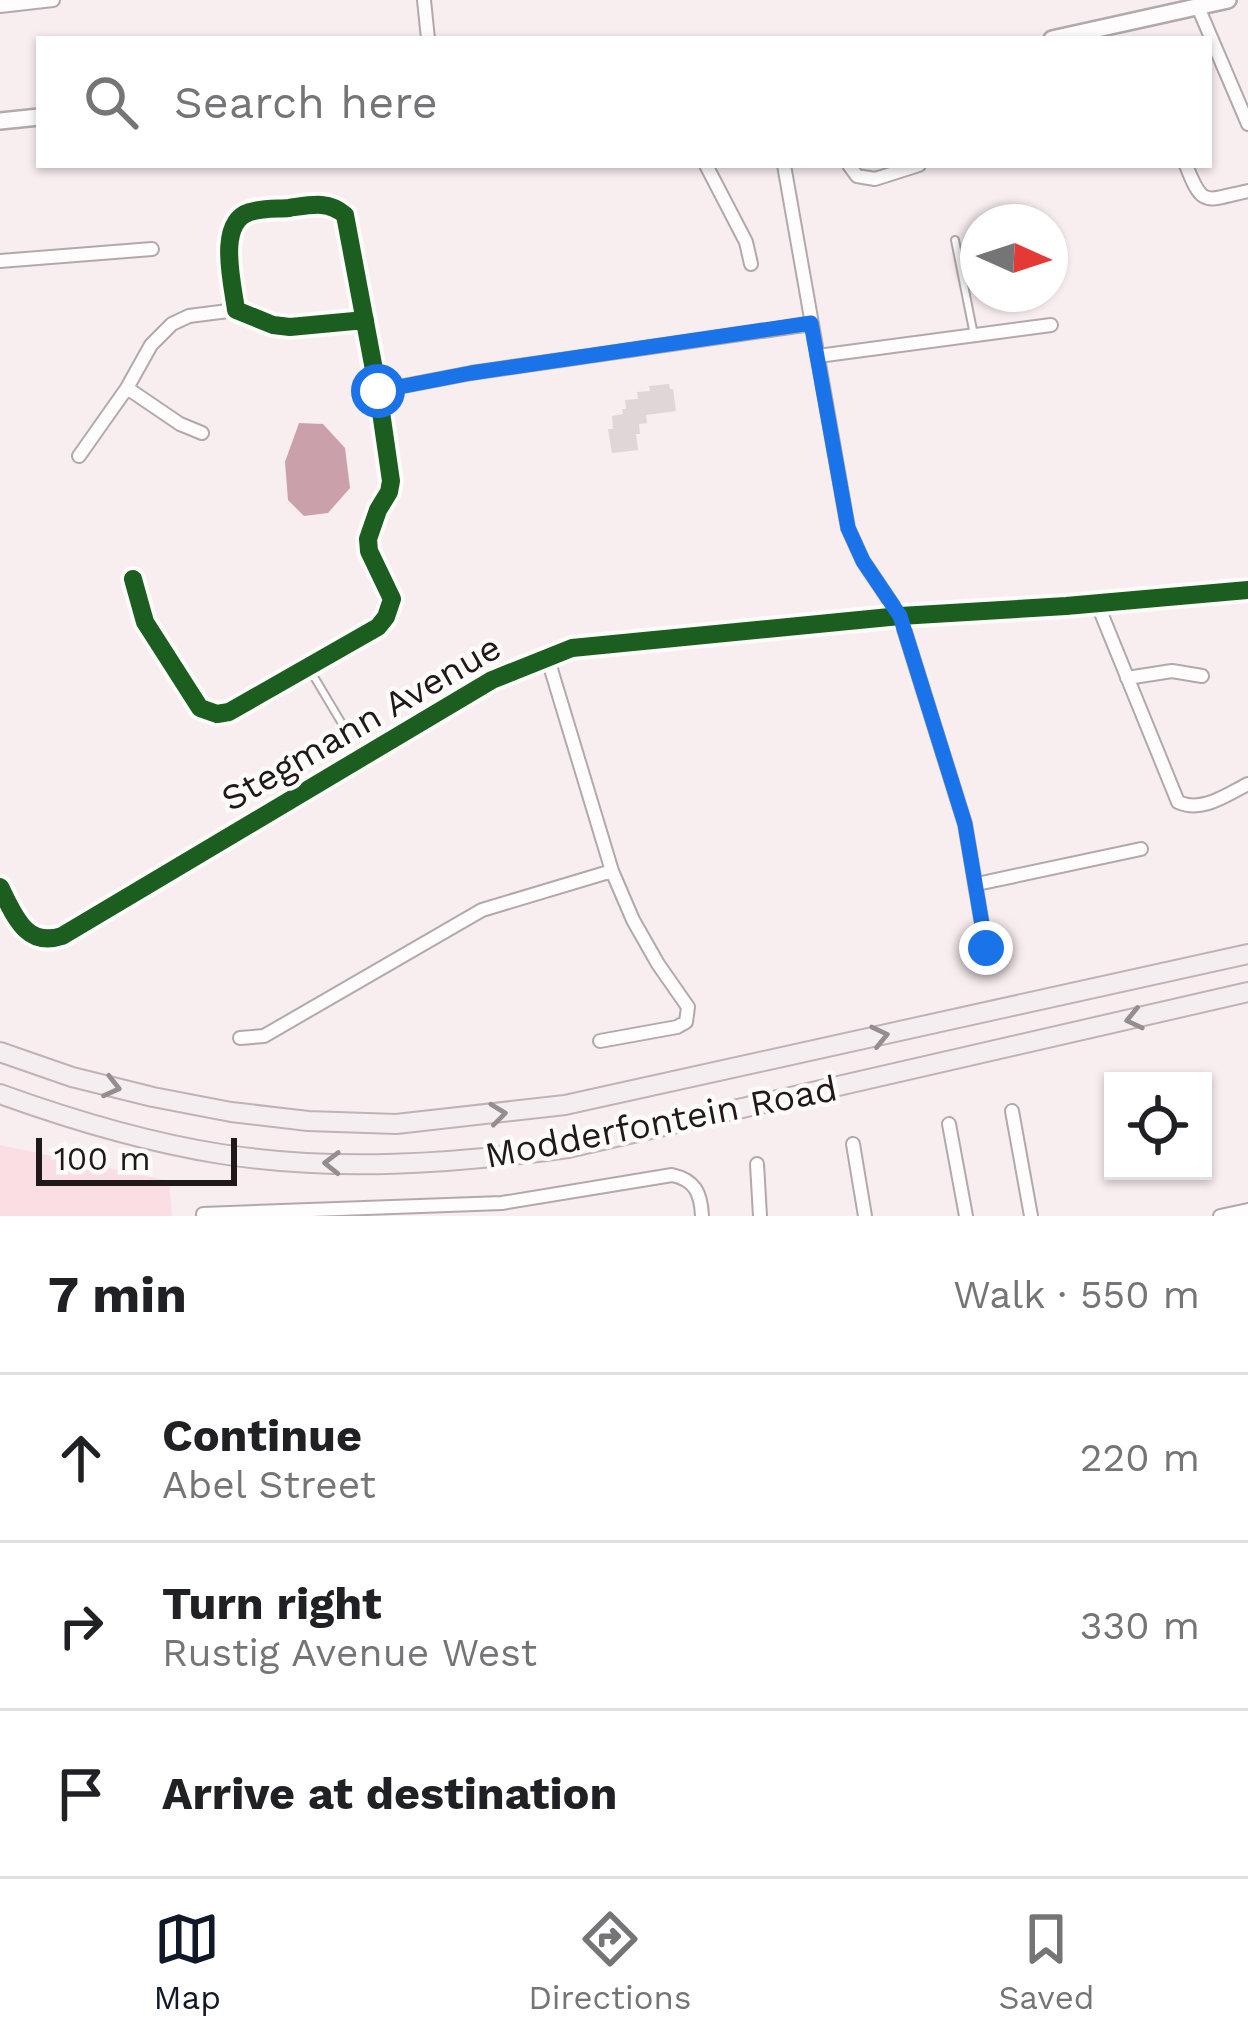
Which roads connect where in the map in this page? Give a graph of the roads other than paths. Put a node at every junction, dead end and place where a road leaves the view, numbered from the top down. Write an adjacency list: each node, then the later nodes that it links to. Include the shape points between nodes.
1 (53, 0): 4 (street)
2 (424, 0): 6 (street)
3 (1228, 0): 5 (street)
4 (0, 5)
5 (1198, 7): 7 (street); 8 (street)
6 (428, 36)
7 (1066, 36)
8 (1210, 36)
9 (1212, 40): 12 (street)
10 (36, 117): 11 (street)
11 (0, 121)
12 (1248, 124)
13 (708, 168): 22 (street)
14 (785, 168): 25 (street)
15 (851, 168): 16 (street, via 875,179)
16 (910, 168)
17 (1187, 168): 18 (street, via 1203,197)
18 (1248, 191)
19 (955, 240): 27 (lane)
20 (152, 249): 21 (street)
21 (0, 261)
22 (751, 264)
23 (236, 310): 24 (street, via 290,327); 24 (street, via 229,250 237,219 323,204 345,215); 29 (street, via 172,324)
24 (365, 320): 30 (street)
25 (811, 323): 28 (street); 30 (street)
26 (1051, 325): 27 (street)
27 (974, 335): 28 (street)
28 (818, 356): 36 (street, via 848,528)
29 (127, 388): 31 (street); 32 (street)
30 (378, 391): 38 (street, via 391,481 369,551 392,599 378,626)
31 (202, 433)
32 (79, 456)
33 (133, 579): 38 (street, via 146,622 200,708 229,712)
34 (1247, 592): 35 (street, Stegmann Avenue)
35 (1097, 603): 36 (street, Stegmann Avenue); 40 (street)
36 (900, 616): 37 (street, Stegmann Avenue); 45 (street)
37 (547, 656): 44 (street); 46 (street, Stegmann Avenue, via 492,680 62,936 42,939 21,927)
38 (308, 667): 41 (lane)
39 (1202, 676): 40 (street)
40 (1127, 678): 42 (street, via 1178,802 1202,806)
41 (344, 727)
42 (1248, 784)
43 (1142, 849): 45 (street)
44 (611, 871): 50 (street, via 482,910 263,1036); 51 (street, via 689,1015 677,1027)
45 (976, 884): 47 (street)
46 (0, 887)
47 (986, 948)
48 (1248, 954): 52 (main road, Modderfontein Road, one-way to 48, via 72,1077 231,1112 396,1124 565,1105)
49 (1248, 992): 53 (main road, Modderfontein Road, one-way to 53, via 487,1160 224,1155)
50 (240, 1038)
51 (600, 1041)
52 (0, 1052)
53 (0, 1094)
54 (1012, 1112): 64 (street)
55 (950, 1124): 63 (street)
56 (853, 1144): 62 (street)
57 (757, 1164): 61 (street)
58 (1248, 1210): 65 (street)
59 (203, 1214): 60 (street, via 502,1203 672,1175 695,1187)
60 (701, 1216)
61 (760, 1216)
62 (865, 1216)
63 (966, 1216)
64 (1030, 1216)
65 (1220, 1216)

